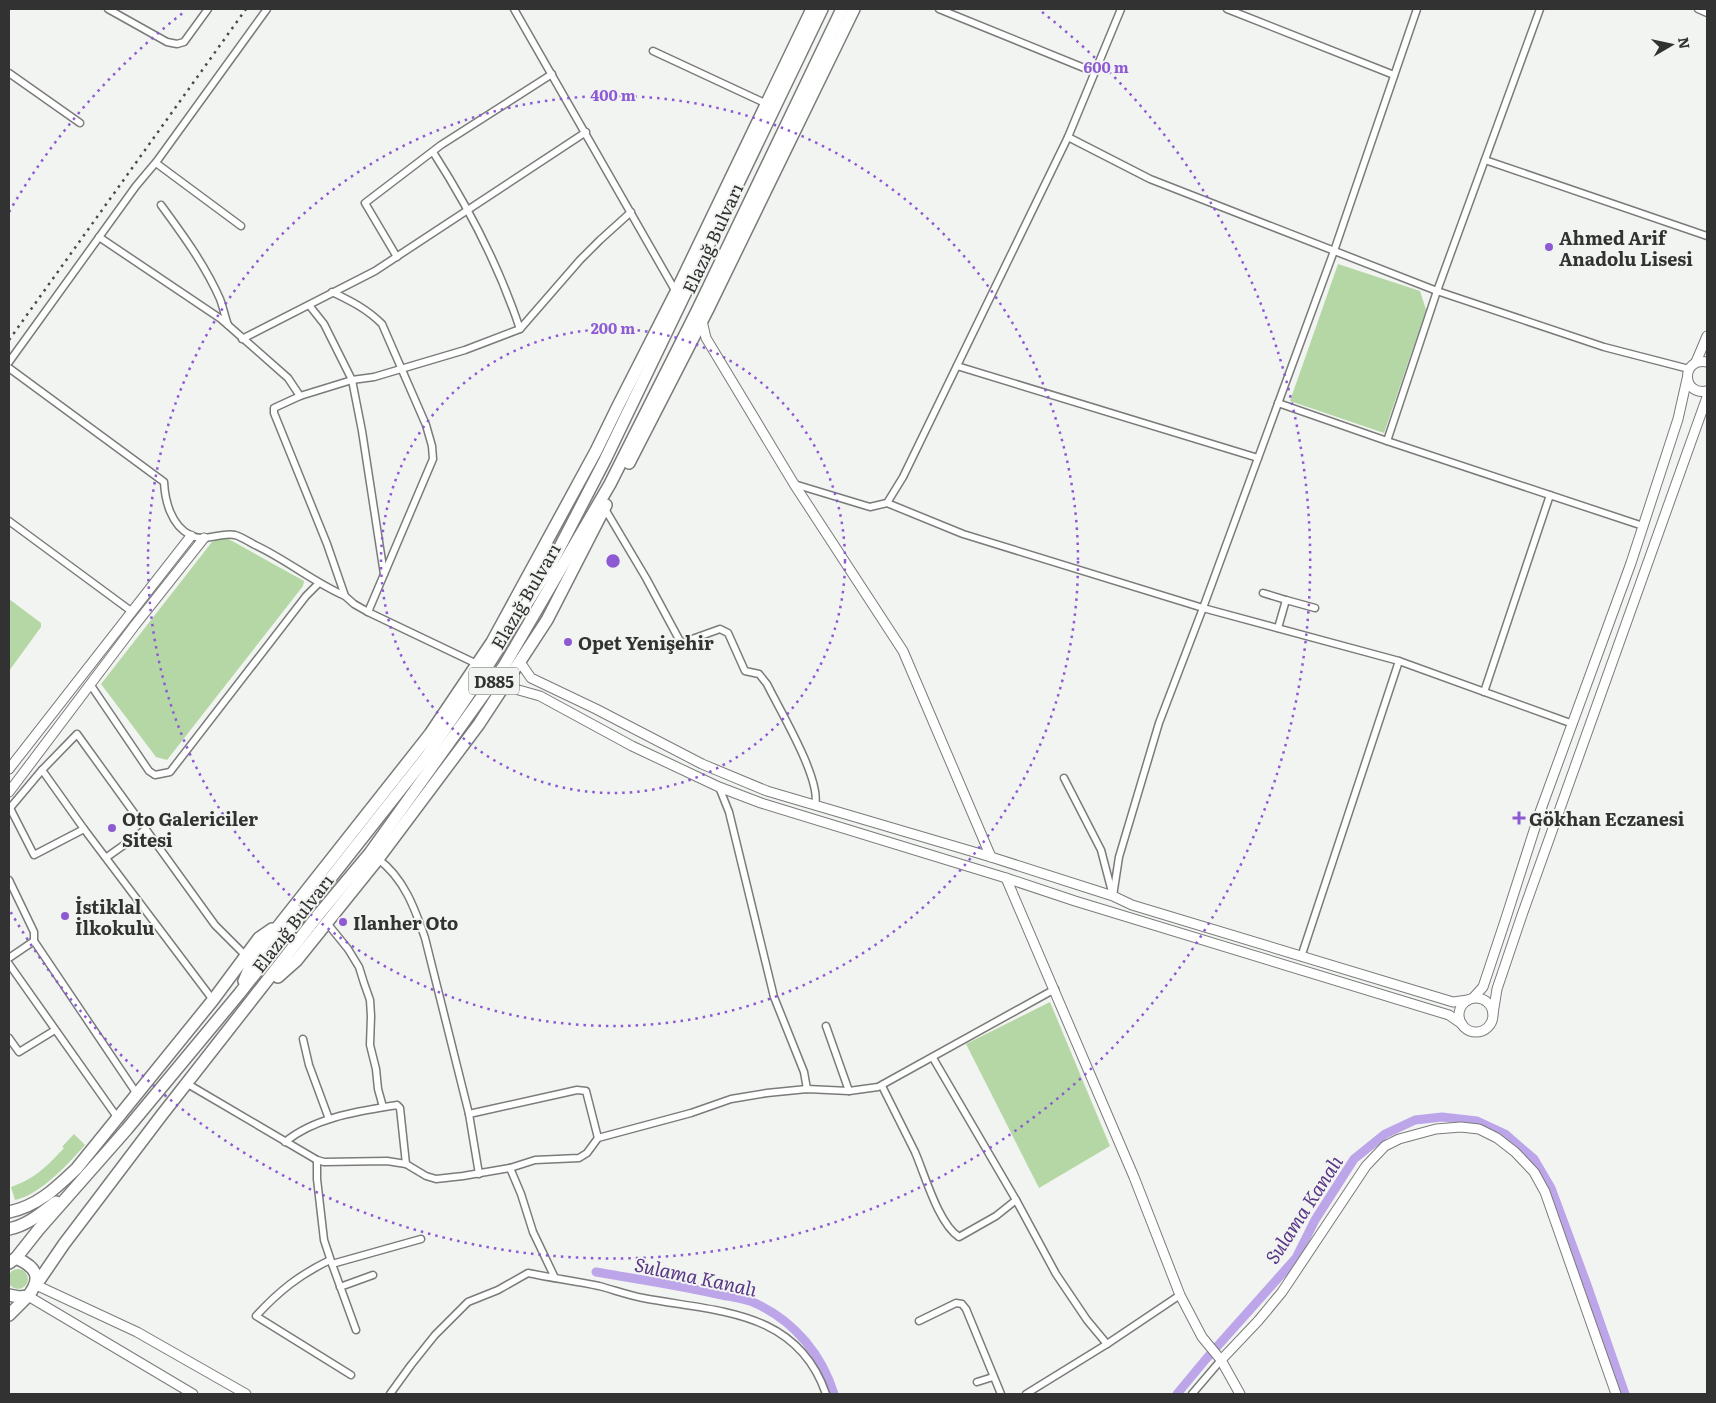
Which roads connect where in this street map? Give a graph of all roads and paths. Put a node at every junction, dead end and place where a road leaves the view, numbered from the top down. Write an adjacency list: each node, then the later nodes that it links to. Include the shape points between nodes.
1 (108, 9): 2 (street, via 167,42 177,44 184,42)
2 (208, 9)
3 (266, 9): 27 (street)
4 (514, 9): 19 (street)
5 (812, 9): 21 (highway)
6 (822, 9): 109 (highway, Elazığ Bulvarı / D885, via 605,460 549,568 484,673 427,756)
7 (842, 9): 110 (highway, Elazığ Bulvarı / D885, via 610,484 509,657 370,853)
8 (854, 9): 40 (highway)
9 (939, 9): 17 (street)
10 (1121, 9): 17 (street)
11 (1226, 9): 20 (street)
12 (1417, 9): 20 (street)
13 (1540, 9): 26 (street)
14 (1698, 9): 15 (street)
15 (1707, 13)
16 (653, 51): 21 (street)
17 (1094, 72): 24 (street)
18 (9, 73): 22 (street)
19 (552, 74): 23 (street); 25 (street)
20 (1394, 75): 34 (street)
21 (767, 104): 38 (highway)
22 (80, 123)
23 (586, 132): 29 (street); 30 (street)
24 (1068, 137): 34 (street, via 1150,179); 50 (street)
25 (433, 152): 29 (street); 35 (street, via 365,203)
26 (1485, 160): 33 (street); 36 (street)
27 (156, 163): 31 (street); 32 (street)
28 (161, 205): 41 (street, via 192,248 220,300)
29 (468, 210): 35 (street); 42 (street, via 502,278)
30 (631, 212): 38 (street); 42 (street, via 580,260)
31 (242, 226)
32 (99, 236): 41 (street); 47 (street)
33 (1707, 236)
34 (1334, 251): 36 (street); 59 (street)
35 (397, 257): 37 (street)
36 (1437, 291): 53 (street, via 1604,347); 60 (street)
37 (332, 292): 39 (street); 52 (street, via 357,304 382,324)
38 (676, 292): 82 (highway, via 596,451)
39 (309, 305): 44 (street); 55 (street, via 324,324)
40 (702, 321): 45 (main road); 46 (highway)
41 (228, 326): 44 (street)
42 (520, 329): 52 (street)
43 (1707, 336): 48 (main road)
44 (242, 338): 57 (street, via 288,378)
45 (706, 338): 46 (main road); 62 (main road)
46 (693, 339): 65 (highway)
47 (9, 362)
48 (1696, 362): 49 (main road); 53 (main road)
49 (1707, 362)
50 (957, 366): 61 (street); 64 (street)
51 (9, 368): 68 (street, via 164,482 170,512)
52 (401, 369): 55 (street); 70 (street, via 426,425 433,459)
53 (1689, 370): 54 (main road)
54 (1687, 379): 56 (main road, via 1696,390); 67 (main road, via 1678,419)
55 (352, 380): 57 (street); 70 (street)
56 (1707, 390)
57 (300, 396): 73 (street, via 276,406 274,413)
58 (1707, 397): 113 (main road, via 1516,934 1497,989)
59 (1278, 403): 60 (street); 61 (street)
60 (1387, 441): 63 (street)
61 (1258, 458): 75 (street)
62 (794, 484): 64 (street, via 870,507); 96 (main road, via 903,651)
63 (1550, 495): 67 (street); 85 (street)
64 (887, 503): 75 (street, via 963,534)
65 (604, 509): 81 (highway, via 547,620); 92 (street, via 681,643 724,630 745,671 759,674 767,684 809,770 816,791)
66 (9, 521): 77 (street)
67 (1643, 526): 86 (main road)
68 (190, 536): 69 (street); 77 (main road)
69 (204, 538): 71 (street, via 235,535); 83 (main road)
70 (384, 576): 78 (street)
71 (319, 583): 73 (street); 83 (street, via 170,772 155,775 149,771)
72 (1263, 593): 74 (street)
73 (345, 596): 78 (street)
74 (1286, 600): 76 (street); 79 (street)
75 (1203, 608): 79 (street); 100 (street, via 1159,723 1119,857)
76 (1315, 608)
77 (131, 611): 87 (main road)
78 (368, 612): 82 (street)
79 (1278, 628): 80 (street)
80 (1399, 661): 85 (street); 105 (street)
81 (520, 662): 84 (highway); 92 (main road, via 531,678 702,764)
82 (477, 664): 101 (highway, via 430,734)
83 (90, 684): 91 (main road)
84 (501, 690): 90 (main road, via 515,689 540,696 632,746); 97 (highway)
85 (1484, 692): 86 (street)
86 (1573, 724): 111 (main road, via 1482,987)
87 (9, 768)
88 (42, 770): 93 (street); 93 (street, via 10,808 34,854); 94 (street, via 77,734)
89 (1064, 778): 100 (street, via 1102,850)
90 (719, 786): 98 (main road, via 760,803); 122 (street, via 729,812 774,997 804,1072)
91 (9, 792)
92 (815, 805): 96 (main road)
93 (84, 829): 95 (street)
94 (145, 830): 95 (street); 104 (street, via 215,925)
95 (107, 857): 112 (street)
96 (991, 857): 100 (main road)
97 (378, 859): 102 (highway); 126 (street, via 403,885 426,938)
98 (1006, 878): 108 (main road); 114 (main road, via 1449,1015)
99 (9, 880): 103 (street, via 34,932)
100 (1113, 896): 105 (main road, via 1132,905)
101 (282, 923): 104 (highway, via 259,938); 109 (highway, via 254,957)
102 (327, 923): 110 (highway, via 296,961); 125 (street, via 359,967 370,1000 370,1045)
103 (34, 941): 106 (street); 124 (street)
104 (246, 956): 112 (highway)
105 (1301, 957): 111 (main road, via 1453,1002)
106 (9, 958)
107 (9, 964): 116 (street)
108 (1055, 989): 119 (street); 147 (main road)
109 (239, 994): 135 (highway, Elazığ Bulvarı / D885)
110 (254, 998): 120 (highway, Elazığ Bulvarı / D885)
111 (1471, 999): 113 (main road, via 1484,1000); 114 (main road, via 1461,1008)
112 (213, 1000): 124 (highway)
113 (1493, 1014): 114 (main road, via 1491,1024 1482,1031 1471,1031)
114 (1462, 1024)
115 (826, 1026): 123 (street)
116 (55, 1030): 117 (street, via 19,1052); 127 (street)
117 (9, 1038)
118 (303, 1039): 128 (street)
119 (933, 1058): 121 (street); 136 (street)
120 (186, 1083): 130 (street); 144 (highway, Elazığ Bulvarı / D885)
121 (882, 1086): 123 (street); 136 (street, via 916,1154 938,1209 954,1234 959,1237 996,1216)
122 (807, 1089): 123 (street); 129 (street, via 731,1099)
123 (850, 1090)
124 (137, 1094): 127 (highway)
125 (383, 1107): 128 (street); 132 (street, via 397,1105 400,1108)
126 (470, 1114): 129 (street, via 577,1090 586,1091); 134 (street)
127 (117, 1117): 137 (highway, via 77,1168 52,1192 25,1208)
128 (329, 1119): 130 (street, via 297,1132)
129 (598, 1138): 133 (street, via 579,1158 535,1160)
130 (285, 1142): 131 (street)
131 (317, 1160): 132 (street); 141 (street, via 324,1240)
132 (406, 1164): 134 (street, via 436,1178)
133 (510, 1168): 134 (street); 143 (street, via 533,1232)
134 (479, 1174)
135 (79, 1184): 138 (highway, via 30,1222); 140 (highway, Elazığ Bulvarı / D885)
136 (1016, 1200): 152 (street, via 1056,1274)
137 (9, 1212)
138 (9, 1229)
139 (422, 1239): 141 (street)
140 (13, 1261): 144 (highway, via 32,1267)
141 (331, 1262): 145 (street); 154 (street, via 290,1282 256,1316)
142 (373, 1274): 145 (street)
143 (555, 1278): 159 (street, via 528,1273 468,1302 435,1335); 160 (street, via 642,1298 704,1306 749,1318 780,1334 804,1353)
144 (36, 1285): 148 (highway, Elazığ Bulvarı); 158 (main road, via 137,1332)
145 (340, 1287): 151 (street)
146 (9, 1295): 148 (highway)
147 (1180, 1295): 152 (street); 153 (main road, via 1202,1337)
148 (28, 1296): 149 (highway); 157 (main road)
149 (9, 1316)
150 (919, 1321): 155 (street, via 956,1303 962,1304)
151 (356, 1330)
152 (1107, 1344): 162 (street)
153 (1220, 1358): 163 (street); 164 (main road); 165 (main road, via 1282,1292 1366,1166 1381,1150 1416,1133 1461,1127 1479,1129 1497,1138 1534,1172 1545,1192)
154 (351, 1375)
155 (993, 1377): 156 (street); 161 (street)
156 (977, 1382)
157 (192, 1394)
158 (246, 1394)
159 (390, 1394)
160 (826, 1394)
161 (1001, 1394)
162 (1026, 1394)
163 (1192, 1394)
164 (1240, 1394)
165 (1616, 1394)

